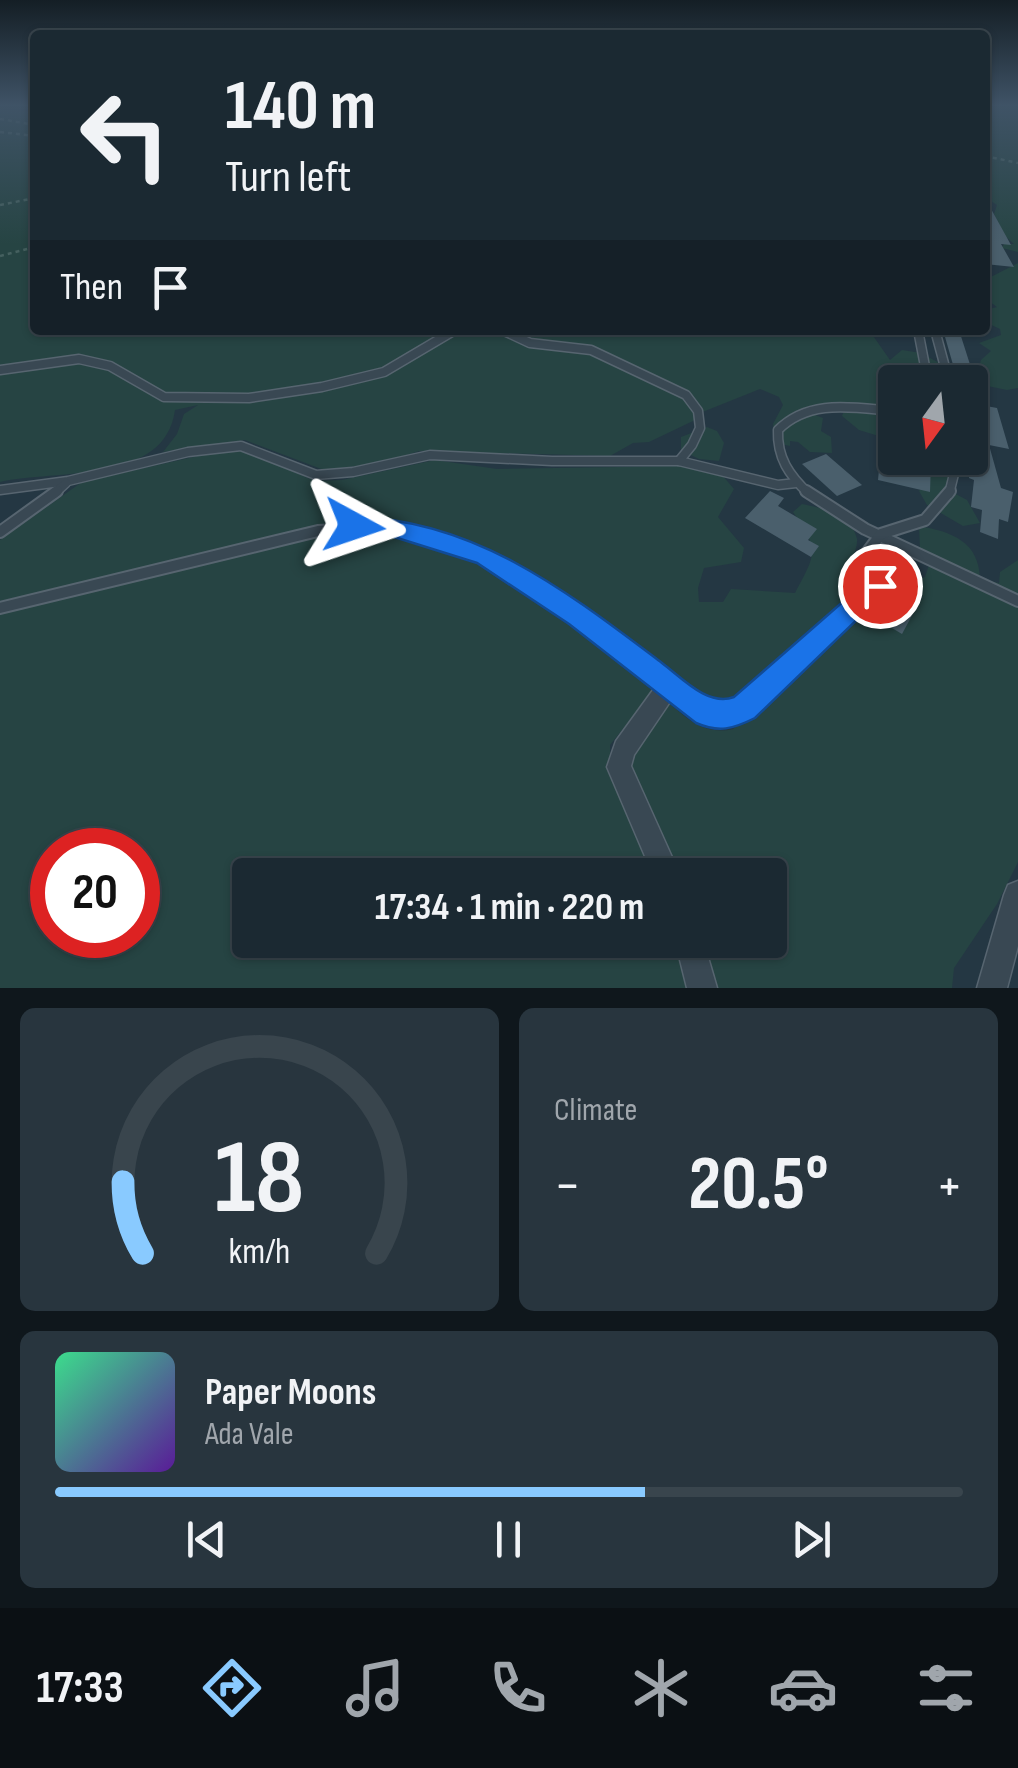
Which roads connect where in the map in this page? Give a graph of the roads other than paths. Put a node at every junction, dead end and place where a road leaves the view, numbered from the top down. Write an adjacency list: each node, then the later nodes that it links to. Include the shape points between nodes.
1 (447, 335): 9 (lane, via 403,364 364,378 198,401 158,396 126,372 90,358)
2 (513, 335): 11 (lane, via 591,350 686,394 702,420 697,445)
3 (919, 335): 5 (lane)
4 (936, 335): 6 (lane)
5 (923, 350): 6 (lane); 7 (lane)
6 (941, 352): 8 (lane)
7 (925, 365)
8 (944, 365)
9 (0, 370)
10 (878, 410): 14 (lane, via 820,408 786,419 776,449)
11 (679, 461): 13 (lane, via 430,455 316,475 252,448 226,446); 14 (lane, via 778,485)
12 (955, 475): 17 (lane, via 935,516)
13 (68, 481): 15 (lane); 16 (lane)
14 (796, 483): 17 (lane)
15 (0, 490)
16 (0, 532)
17 (882, 534): 18 (lane); 20 (lane, via 866,554 880,586 745,708 731,715 706,712)
18 (1018, 602)
19 (0, 608): 20 (lane, via 318,531 391,527 485,556 578,616)
20 (669, 687): 21 (street, via 624,749 619,768)
21 (659, 858)
22 (1018, 896): 25 (street)
23 (694, 958): 24 (street)
24 (702, 988)
25 (992, 988)

